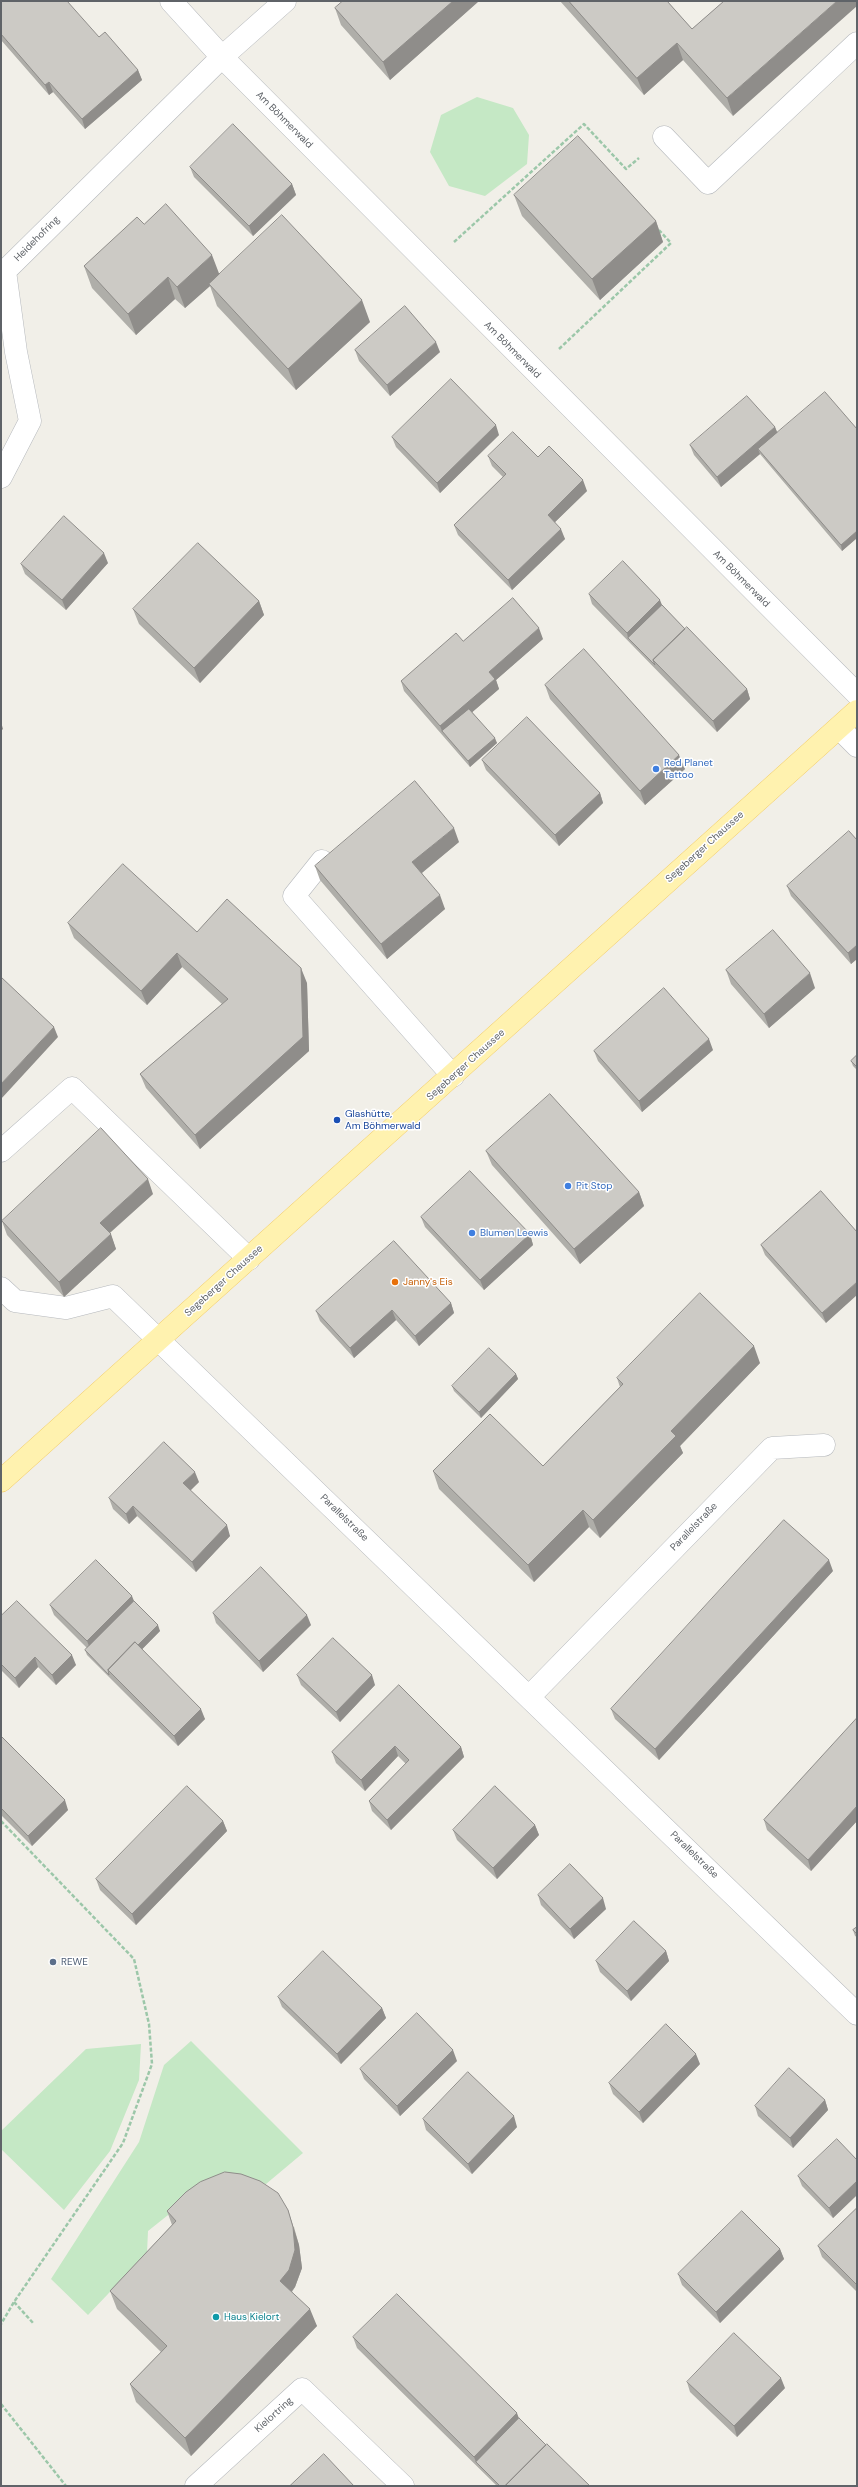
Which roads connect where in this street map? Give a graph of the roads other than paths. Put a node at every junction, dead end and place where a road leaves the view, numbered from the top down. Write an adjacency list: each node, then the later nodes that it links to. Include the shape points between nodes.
1 (171, 1): 4 (street, Am Böhmerwald)
2 (285, 1): 4 (street)
3 (857, 43): 5 (street, via 708,183)
4 (222, 57): 6 (street, Heidehofring, via 5,272 16,352 30,421); 7 (street, Am Böhmerwald)
5 (664, 137)
6 (1, 477)
7 (857, 694)
8 (857, 711): 9 (main road, Segeberger Chaussee)
9 (838, 728): 10 (street); 12 (main road, Segeberger Chaussee)
10 (857, 746)
11 (322, 862): 12 (street, via 294,896)
12 (453, 1076): 14 (main road, Segeberger Chaussee)
13 (1, 1151): 14 (street, via 72,1088)
14 (249, 1259): 16 (main road, Segeberger Chaussee)
15 (1, 1288): 16 (street, Parallelstraße, via 15,1301 66,1308 113,1296)
16 (158, 1340): 18 (main road, Segeberger Chaussee); 19 (street, Parallelstraße)
17 (824, 1445): 19 (street, Parallelstraße, via 772,1448)
18 (1, 1481)
19 (530, 1696): 20 (street, Parallelstraße)
20 (857, 2014)
21 (196, 2486): 22 (street, Kielortring, via 302,2389)
22 (403, 2486)

